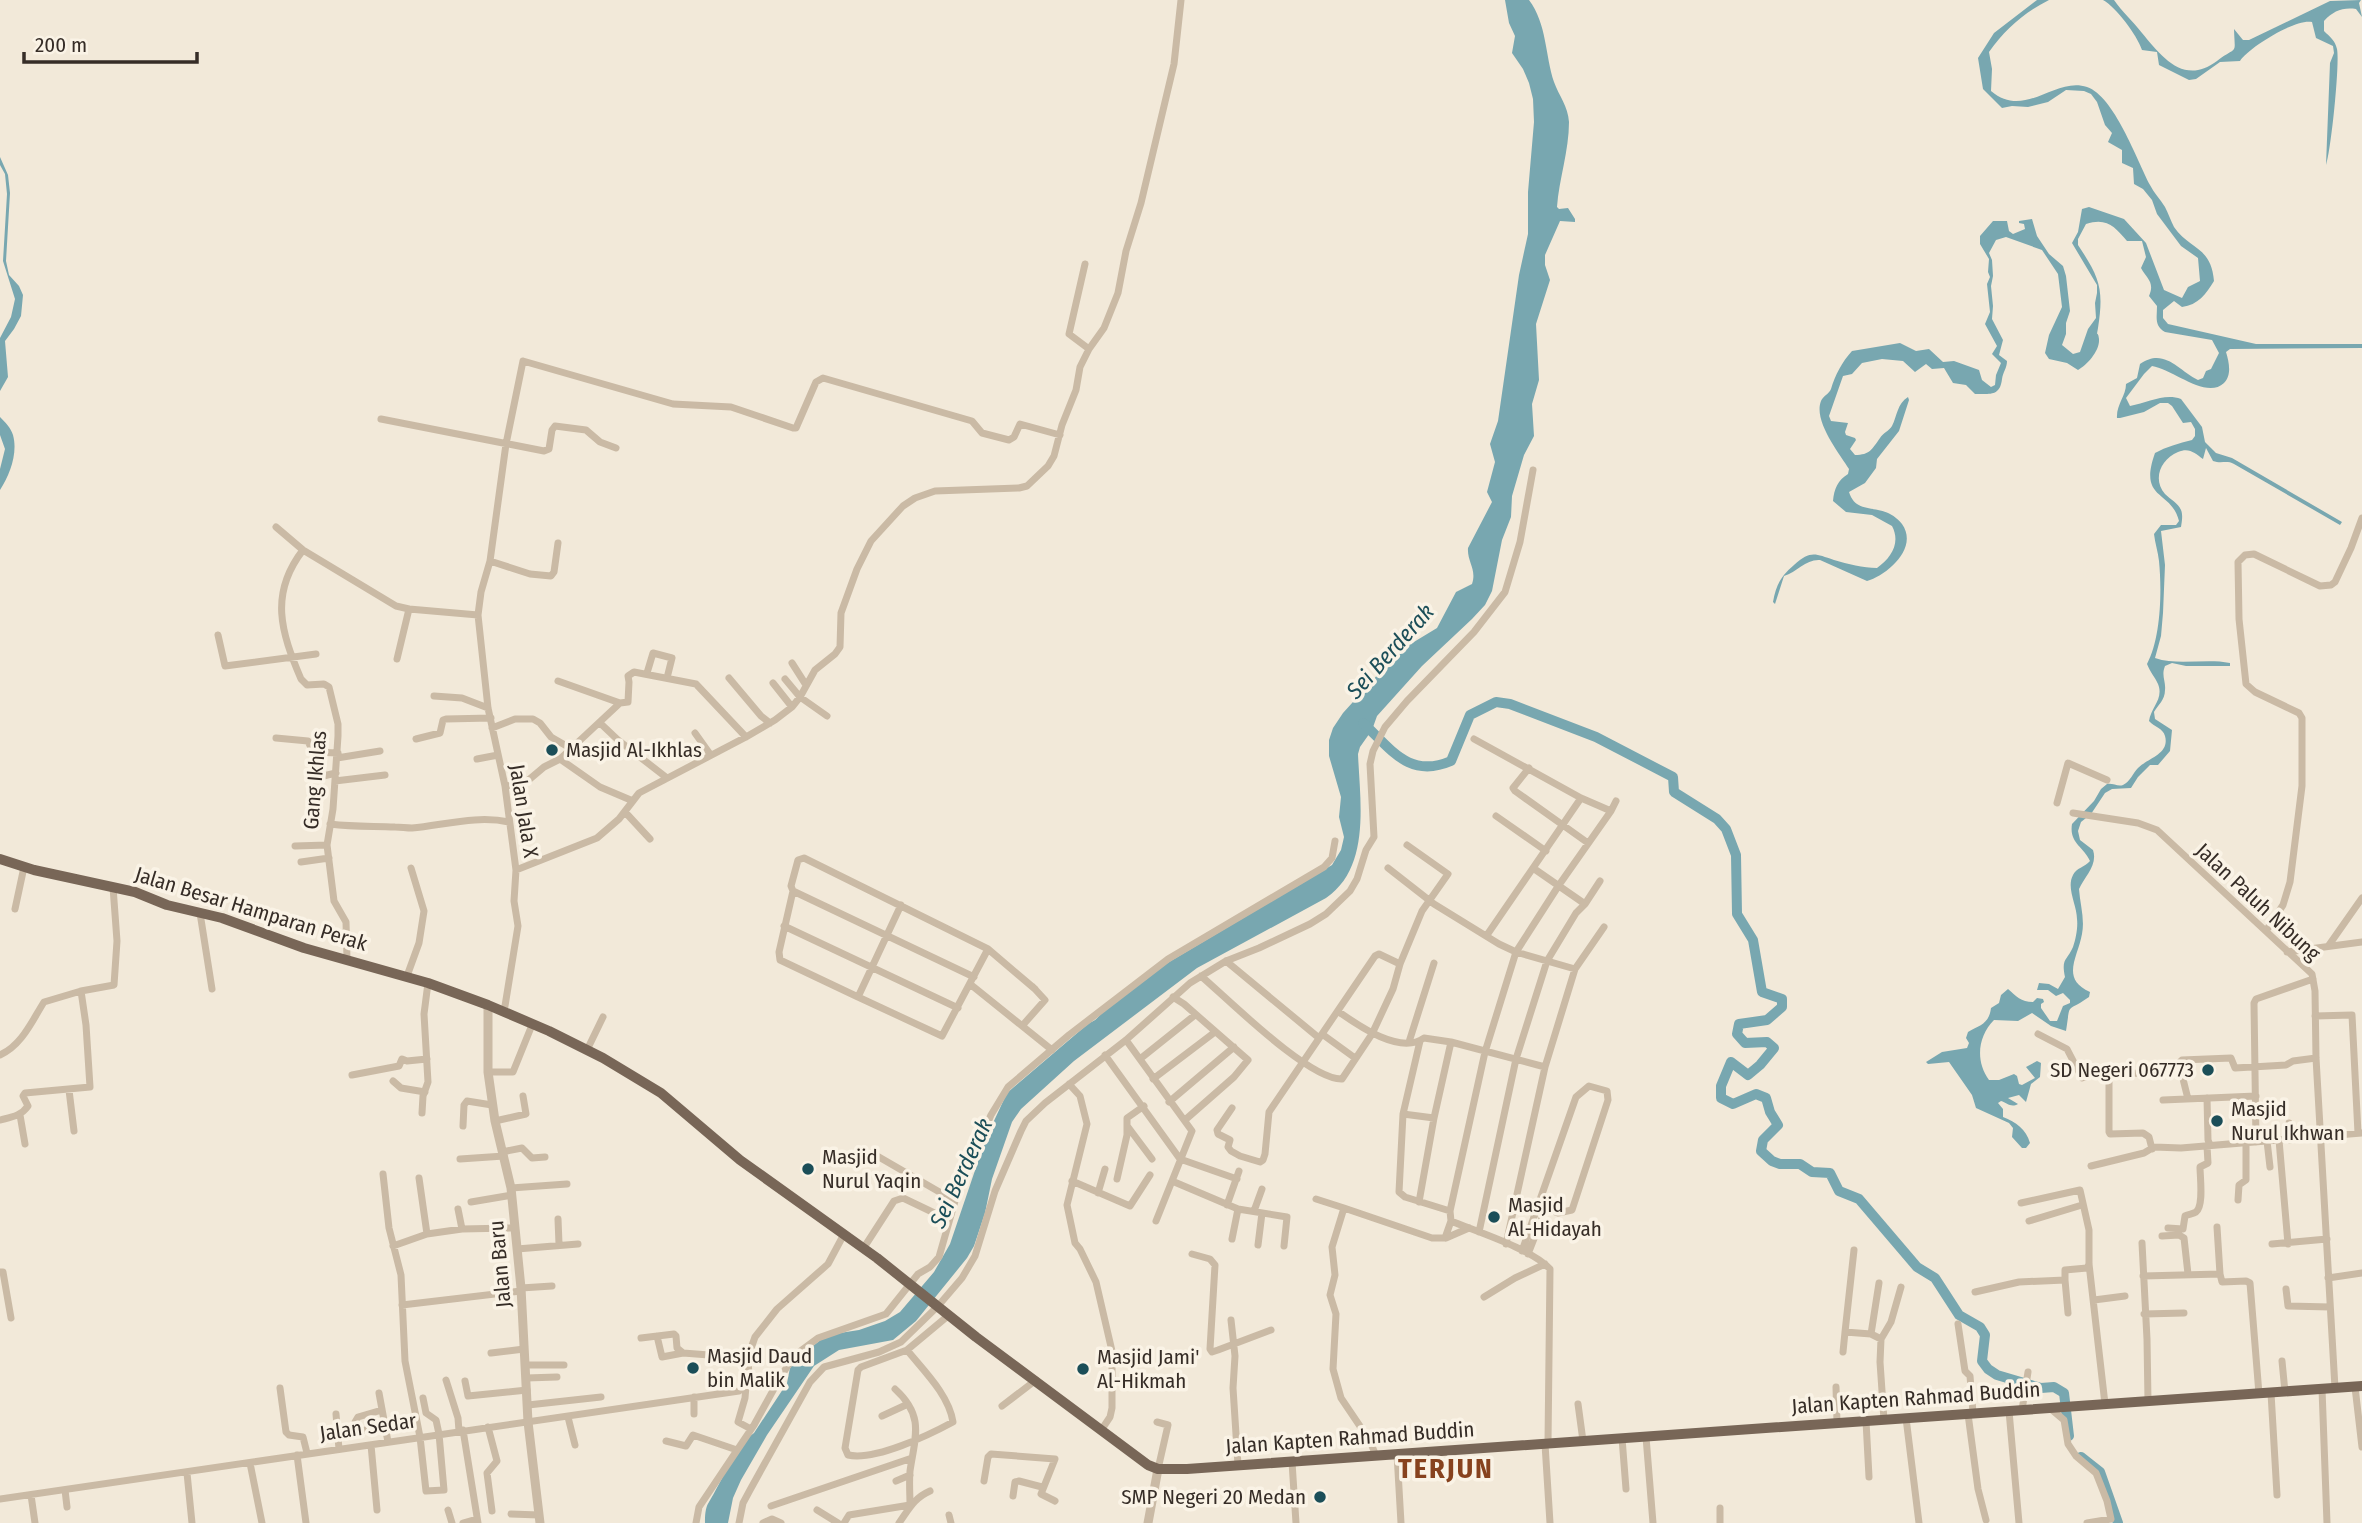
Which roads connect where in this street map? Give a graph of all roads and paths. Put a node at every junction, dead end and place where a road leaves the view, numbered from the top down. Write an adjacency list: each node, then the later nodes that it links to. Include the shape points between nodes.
1 (1181, 0): 3 (street, via 1174,64 1118,293 1104,328)
2 (1085, 264): 3 (street, via 1069,334)
3 (1089, 349): 5 (street)
4 (381, 419): 6 (street)
5 (1060, 435): 6 (street, Jalan Jala X, via 1020,424 1009,440 982,433 972,421 823,378 793,428 731,407 673,404 523,360); 27 (street, via 1048,466 1027,485 1011,490 935,491 903,506 871,541 857,569 841,613 840,647)
6 (506, 444): 7 (street, via 547,451 555,426 586,430); 13 (street, Jalan Jala X)
7 (616, 448)
8 (1533, 470): 104 (street, via 1505,592 1385,727 1373,751 1374,837 1350,891 1326,914)
9 (2362, 518): 95 (street, via 2331,585 2320,586 2254,554 2238,562 2246,684 2302,718 2302,786 2290,882 2283,905)
10 (276, 527): 12 (street)
11 (558, 543): 13 (street, via 551,576)
12 (303, 550): 14 (street, via 396,606); 18 (street, Gang Ikhlas, via 282,590 282,628)
13 (490, 561): 15 (street, Jalan Jala X)
14 (409, 609): 15 (street); 19 (street)
15 (478, 615): 32 (street, Jalan Jala X)
16 (218, 635): 18 (street, via 225,666)
17 (316, 654): 18 (street)
18 (292, 657): 47 (street, Gang Ikhlas, via 307,685 329,687 338,724)
19 (397, 659)
20 (792, 663): 27 (street)
21 (648, 673): 22 (street); 22 (street, via 654,650 672,658); 30 (street, via 628,676 629,701)
22 (667, 678): 39 (street, via 699,686)
23 (729, 678): 36 (street)
24 (785, 679): 29 (street)
25 (558, 681): 30 (street)
26 (772, 683): 31 (street)
27 (806, 685): 29 (street)
28 (434, 696): 32 (street, via 462,698)
29 (800, 697): 31 (street); 33 (street)
30 (620, 703): 35 (street)
31 (792, 707): 36 (street)
32 (488, 708): 34 (street, Jalan Jala X)
33 (827, 716)
34 (491, 718): 37 (street, Jalan Jala X); 41 (street, via 446,719 440,733)
35 (600, 723): 43 (street); 54 (street)
36 (770, 723): 39 (street)
37 (492, 728): 43 (street, via 515,719 533,719); 46 (street, Jalan Jala X)
38 (695, 733): 45 (street)
39 (746, 737): 45 (street)
40 (276, 738): 47 (street, via 308,741 313,752)
41 (416, 739)
42 (1474, 739): 50 (street)
43 (570, 748): 49 (street)
44 (380, 751): 47 (street)
45 (710, 754): 54 (street)
46 (498, 755): 48 (street); 56 (street, Jalan Jala X)
47 (337, 756): 53 (street, Gang Ikhlas)
48 (477, 759)
49 (560, 759): 56 (street, via 525,783); 59 (street)
50 (1529, 768): 57 (street); 67 (street, via 1513,788)
51 (385, 775): 53 (street)
52 (319, 777): 53 (street)
53 (336, 777): 66 (street, Gang Ikhlas)
54 (667, 778): 59 (street)
55 (2107, 780): 60 (street, via 2068,763)
56 (505, 786): 65 (street, Jalan Jala X)
57 (1581, 798): 61 (street); 67 (street)
58 (1616, 801): 61 (street)
59 (632, 802): 62 (street)
60 (2057, 803)
61 (1611, 811): 70 (street)
62 (625, 812): 68 (street); 82 (street, via 597,838)
63 (2073, 813): 95 (street, Jalan Paluh Nibung, via 2157,830)
64 (1496, 816): 74 (street)
65 (509, 822): 66 (street, via 448,822 409,828); 82 (street, Jalan Jala X)
66 (330, 824): 71 (street, Gang Ikhlas)
67 (1562, 826): 70 (street); 74 (street)
68 (650, 839)
69 (1335, 841): 137 (street, via 1332,858 1324,867 1168,959)
70 (1588, 843): 84 (street)
71 (327, 845): 73 (street); 75 (street, Gang Ikhlas)
72 (1407, 845): 88 (street, via 1448,872)
73 (295, 846)
74 (1546, 851): 81 (street)
75 (329, 858): 77 (street); 103 (street, Gang Ikhlas, via 334,901 346,922)
76 (0, 859): 78 (main road, Jalan Besar Hamparan Perak)
77 (301, 862)
78 (24, 867): 85 (main road, Jalan Besar Hamparan Perak); 91 (street)
79 (411, 868): 110 (street, via 424,911)
80 (1388, 868): 88 (street)
81 (1533, 868): 84 (street); 96 (street)
82 (516, 870): 121 (street, Jalan Jala X, via 518,926)
83 (1600, 881): 89 (street)
84 (1559, 885): 89 (street); 102 (street)
85 (113, 887): 92 (main road, Jalan Besar Hamparan Perak); 116 (street, via 114,985)
86 (793, 891): 90 (street, via 799,860 804,859); 93 (street); 97 (street)
87 (2362, 898): 99 (street)
88 (1431, 900): 96 (street); 107 (street)
89 (1586, 904): 105 (street)
90 (901, 905): 97 (street); 100 (street)
91 (15, 909)
92 (200, 913): 103 (main road, Jalan Besar Hamparan Perak); 115 (street)
93 (784, 926): 108 (street); 117 (street, via 780,960)
94 (1604, 927): 109 (street)
95 (2266, 931): 101 (street, Jalan Paluh Nibung)
96 (1487, 935): 102 (street)
97 (887, 936): 108 (street); 113 (street)
98 (2362, 942): 99 (street)
99 (2329, 945): 101 (street)
100 (988, 948): 113 (street); 127 (street, via 1045,1000)
101 (2287, 951): 112 (street, Jalan Paluh Nibung)
102 (1516, 952): 105 (street); 139 (street)
103 (347, 959): 110 (main road, Jalan Besar Hamparan Perak)
104 (1226, 961): 111 (street); 131 (street)
105 (1547, 961): 109 (street); 146 (street)
106 (1434, 963): 134 (street)
107 (1400, 964): 122 (street, via 1376,955); 129 (street)
108 (871, 967): 117 (street); 120 (street)
109 (1575, 969): 148 (street)
110 (407, 976): 114 (main road, Jalan Besar Hamparan Perak)
111 (1201, 976): 118 (street); 147 (street)
112 (2313, 979): 124 (street, Jalan Paluh Nibung); 149 (street, via 2256,999)
113 (972, 981): 120 (street); 127 (street)
114 (428, 982): 119 (main road, Jalan Besar Hamparan Perak); 144 (street, via 424,999)
115 (212, 989)
116 (81, 991): 140 (street, via 44,1002 32,1026); 157 (street, via 91,1084)
117 (858, 997): 120 (street, via 942,1036)
118 (1173, 998): 123 (street); 132 (street)
119 (488, 1005): 121 (main road); 151 (street, Jalan Baru)
120 (958, 1008)
121 (503, 1012): 126 (main road)
122 (1339, 1012): 129 (street); 131 (street)
123 (1195, 1015): 128 (street); 145 (street)
124 (2315, 1016): 143 (street, Jalan Paluh Nibung); 165 (street, via 2352,1015)
125 (603, 1017): 138 (street)
126 (532, 1025): 138 (main road); 151 (street, via 513,1072)
127 (1022, 1026): 137 (street)
128 (1215, 1032): 136 (street); 154 (street)
129 (1371, 1034): 134 (street); 142 (street)
130 (2038, 1034): 152 (street, via 2067,1049 2082,1078)
131 (1320, 1036): 142 (street); 147 (street)
132 (1126, 1040): 141 (street); 145 (street)
133 (1420, 1041): 134 (street); 135 (street); 172 (street)
134 (1409, 1042)
135 (1451, 1042): 139 (street); 174 (street)
136 (1234, 1047): 164 (street); 176 (street, via 1248,1061)
137 (1052, 1049): 213 (street, via 1008,1087 996,1105)
138 (587, 1050): 237 (main road, via 678,1106 730,1152)
139 (1485, 1052): 146 (street); 223 (street)
140 (0, 1055)
141 (1105, 1055): 156 (street); 167 (street)
142 (1355, 1058): 147 (street, via 1340,1080)
143 (2316, 1058): 149 (street); 183 (street, Jalan Paluh Nibung)
144 (427, 1059): 153 (street, via 402,1059 399,1066); 158 (street)
145 (1140, 1059): 154 (street)
146 (1516, 1059): 148 (street); 235 (street)
147 (1303, 1064): 170 (street, via 1269,1112 1265,1154 1260,1162 1231,1152 1230,1140 1217,1134)
148 (1545, 1067): 245 (street)
149 (2256, 1067): 150 (street, via 2235,1068 2231,1058 2182,1060); 160 (street)
150 (2181, 1071): 152 (street, via 2158,1075); 162 (street)
151 (488, 1072): 166 (street, Jalan Baru)
152 (2109, 1072): 191 (street, via 2110,1134 2143,1133)
153 (352, 1075)
154 (1153, 1079): 164 (street)
155 (393, 1081): 158 (street, via 401,1088)
156 (1069, 1084): 205 (street, via 1080,1096 1087,1124); 276 (street, via 1026,1121 995,1191 970,1268)
157 (69, 1090): 173 (street, via 25,1093 28,1106); 181 (street)
158 (425, 1093): 171 (street)
159 (523, 1096): 178 (street, via 526,1114)
160 (2256, 1096): 161 (street); 169 (street)
161 (2207, 1098): 162 (street); 190 (street)
162 (2188, 1099): 163 (street)
163 (2162, 1100)
164 (1169, 1101): 176 (street)
165 (2359, 1101): 182 (street)
166 (492, 1105): 178 (street, Jalan Baru); 179 (street, via 467,1101)
167 (1144, 1106): 180 (street, via 1127,1118); 197 (street)
168 (2270, 1106): 169 (street)
169 (2256, 1107): 188 (street)
170 (1232, 1108)
171 (422, 1113)
172 (1403, 1114): 174 (street); 215 (street, via 1399,1192)
173 (20, 1115): 175 (street); 189 (street)
174 (1434, 1118): 215 (street)
175 (0, 1120)
176 (1185, 1120): 197 (street, via 1191,1135)
177 (2289, 1123): 185 (street)
178 (496, 1125): 193 (street, Jalan Baru)
179 (463, 1126)
180 (1127, 1126): 196 (street); 204 (street)
181 (74, 1131)
182 (2360, 1133): 183 (street)
183 (2321, 1138): 185 (street); 241 (street, Jalan Paluh Nibung)
184 (2279, 1140): 185 (street); 186 (street); 247 (street)
185 (2290, 1140)
186 (2267, 1141): 188 (street); 199 (street)
187 (2246, 1142): 188 (street); 190 (street); 212 (street, via 2246,1180 2239,1185)
188 (2256, 1142)
189 (25, 1144)
190 (2208, 1146): 191 (street); 233 (street, via 2208,1163 2200,1167 2199,1207 2185,1216 2183,1229)
191 (2156, 1148): 198 (street)
192 (872, 1153): 213 (street)
193 (503, 1154): 194 (street, via 522,1148 532,1158); 195 (street); 209 (street, Jalan Baru)
194 (545, 1157)
195 (460, 1158)
196 (1152, 1159)
197 (1180, 1159): 206 (street); 217 (street, via 1238,1175)
198 (2093, 1165)
199 (2270, 1167)
200 (1105, 1169): 210 (street)
201 (383, 1174): 248 (street)
202 (1150, 1175): 210 (street, via 1131,1206)
203 (419, 1178): 236 (street)
204 (1117, 1179)
205 (1072, 1181): 210 (street); 345 (street, via 1066,1205 1070,1227 1096,1282 1112,1352 1112,1408)
206 (1172, 1181): 217 (street); 227 (street)
207 (566, 1184): 209 (street)
208 (1262, 1189): 224 (street)
209 (512, 1192): 214 (street); 231 (street, Jalan Baru)
210 (1098, 1193)
211 (1316, 1199): 220 (street)
212 (2238, 1200)
213 (954, 1201): 226 (street)
214 (471, 1202)
215 (1419, 1202): 223 (street)
216 (2021, 1203): 218 (street, via 2080,1190)
217 (1227, 1205): 222 (street)
218 (2082, 1205): 229 (street); 257 (street, via 2089,1230)
219 (1542, 1207): 219 (street, via 1576,1097 1589,1086 1607,1091 1572,1210 1558,1213); 254 (street)
220 (1344, 1208): 239 (street, via 1432,1238); 364 (street, via 1332,1247 1334,1369 1341,1398)
221 (458, 1209): 234 (street)
222 (1238, 1209): 224 (street); 240 (street)
223 (1450, 1211): 228 (street)
224 (1258, 1212): 249 (street); 250 (street, via 1287,1217)
225 (558, 1219): 243 (street)
226 (949, 1220): 252 (street, via 898,1198); 267 (street, via 939,1257 918,1274)
227 (1156, 1221)
228 (1451, 1221): 232 (street); 239 (street)
229 (2029, 1221)
230 (2217, 1227): 259 (street)
231 (514, 1228): 234 (street); 251 (street, Jalan Baru)
232 (1469, 1228): 235 (street); 239 (street)
233 (2168, 1228)
234 (462, 1229): 236 (street)
235 (1479, 1232): 245 (street)
236 (426, 1234): 248 (street)
237 (843, 1236): 252 (main road); 300 (street, via 828,1264 766,1320 750,1349)
238 (2162, 1236): 261 (street, via 2184,1238)
239 (1445, 1238)
240 (1232, 1239)
241 (2328, 1239): 247 (street); 263 (street, Jalan Paluh Nibung)
242 (2142, 1243): 262 (street)
243 (559, 1244): 244 (street); 251 (street)
244 (578, 1244)
245 (1506, 1244): 254 (street)
246 (2273, 1244): 247 (street)
247 (2288, 1244)
248 (393, 1245): 275 (street)
249 (1258, 1245)
250 (1284, 1246)
251 (517, 1249): 270 (street, Jalan Baru)
252 (863, 1249): 267 (main road)
253 (1854, 1250): 286 (street)
254 (1525, 1253): 256 (street)
255 (1192, 1254): 291 (street, via 1215,1265 1210,1349)
256 (1545, 1264): 273 (street); 355 (street, via 1551,1273)
257 (2089, 1264): 264 (street, via 2065,1270); 274 (street)
258 (0, 1272): 282 (street)
259 (2220, 1273): 261 (street); 317 (street, via 2222,1282 2250,1283)
260 (2362, 1273): 263 (street)
261 (2188, 1275): 262 (street)
262 (2143, 1276): 280 (street)
263 (2328, 1277): 277 (street, Jalan Paluh Nibung)
264 (2065, 1280): 271 (street, via 2019,1282); 278 (street)
265 (1879, 1283): 287 (street)
266 (552, 1286): 270 (street)
267 (913, 1287): 276 (main road); 344 (street, via 886,1314 818,1338 795,1355)
268 (1901, 1287): 290 (street)
269 (2286, 1289): 277 (street, via 2288,1306)
270 (521, 1290): 275 (street); 292 (street, Jalan Baru)
271 (1975, 1292)
272 (2125, 1296): 274 (street)
273 (1484, 1297)
274 (2094, 1300): 324 (street)
275 (402, 1304): 348 (street, via 405,1361)
276 (934, 1304): 281 (main road); 403 (street, via 891,1348 821,1368 743,1503)
277 (2330, 1307): 311 (street, Jalan Paluh Nibung)
278 (2067, 1313)
279 (2184, 1313): 280 (street)
280 (2144, 1314): 321 (street)
281 (949, 1315): 293 (street); 305 (main road)
282 (11, 1318)
283 (1231, 1320): 291 (street)
284 (1958, 1324): 333 (street, via 1965,1371 1970,1376)
285 (1271, 1330): 291 (street)
286 (1845, 1332): 287 (street); 294 (street)
287 (1871, 1334): 290 (street)
288 (657, 1336): 289 (street); 296 (street, via 676,1336 677,1348); 296 (street, via 662,1357)
289 (641, 1338)
290 (1881, 1339): 337 (street)
291 (1234, 1345): 368 (street)
292 (524, 1349): 295 (street); 298 (street, Jalan Baru)
293 (907, 1350): 352 (street, via 936,1383 953,1421); 352 (street, via 858,1370 845,1448 848,1455 863,1455)
294 (1843, 1352)
295 (491, 1353)
296 (683, 1353): 300 (street)
297 (2282, 1362): 315 (street)
298 (525, 1365): 299 (street); 303 (street, Jalan Baru)
299 (564, 1365)
300 (748, 1365): 310 (street)
301 (2028, 1372): 329 (street)
302 (557, 1377): 303 (street)
303 (526, 1378): 314 (street, Jalan Baru)
304 (446, 1380): 346 (street)
305 (1036, 1380): 326 (street); 345 (main road)
306 (465, 1381): 314 (street, via 468,1396)
307 (1836, 1387): 341 (street)
308 (2359, 1387): 311 (main road, Jalan Kapten Rahmad Buddin); 358 (street)
309 (280, 1388): 361 (street, via 286,1432 303,1437)
310 (744, 1388): 319 (street, Jalan Sedar); 344 (street, via 738,1422)
311 (2335, 1388): 313 (main road, Jalan Kapten Rahmad Buddin)
312 (895, 1389): 322 (street)
313 (2322, 1389): 315 (main road, Jalan Kapten Rahmad Buddin); 418 (street)
314 (527, 1390): 325 (street, Jalan Baru)
315 (2285, 1392): 317 (main road, Jalan Kapten Rahmad Buddin)
316 (379, 1393): 328 (street)
317 (2265, 1393): 321 (main road, Jalan Kapten Rahmad Buddin); 380 (street)
318 (601, 1397): 325 (street)
319 (694, 1397): 332 (street); 335 (street, Jalan Sedar)
320 (423, 1398): 347 (street)
321 (2148, 1401): 324 (main road, Jalan Kapten Rahmad Buddin)
322 (908, 1404): 334 (street); 352 (street, via 917,1425)
323 (1578, 1404): 353 (street)
324 (2105, 1404): 327 (main road, Jalan Kapten Rahmad Buddin)
325 (528, 1405): 339 (street, Jalan Baru)
326 (1002, 1406)
327 (2050, 1409): 329 (main road, Jalan Kapten Rahmad Buddin); 417 (street, via 2064,1420 2068,1444 2096,1474 2107,1501 2111,1519)
328 (382, 1410): 342 (street); 342 (street, via 355,1422 361,1431)
329 (2022, 1410): 330 (main road, Jalan Kapten Rahmad Buddin)
330 (2009, 1411): 333 (main road, Jalan Kapten Rahmad Buddin); 416 (street)
331 (336, 1414): 359 (street)
332 (694, 1414)
333 (1970, 1414): 336 (main road, Jalan Kapten Rahmad Buddin); 394 (street)
334 (882, 1416)
335 (568, 1417): 339 (street, Jalan Sedar); 357 (street)
336 (1906, 1418): 337 (main road, Jalan Kapten Rahmad Buddin); 415 (street)
337 (1884, 1420): 338 (main road, Jalan Kapten Rahmad Buddin)
338 (1866, 1421): 341 (main road, Jalan Kapten Rahmad Buddin); 372 (street)
339 (528, 1422): 343 (street, Jalan Sedar); 393 (street, Jalan Baru)
340 (1157, 1422): 369 (street, via 1168,1425)
341 (1837, 1423): 349 (main road, Jalan Kapten Rahmad Buddin)
342 (385, 1426): 354 (street)
343 (488, 1427): 346 (street, Jalan Sedar); 391 (street, via 497,1461 487,1473)
344 (751, 1429): 360 (street)
345 (1102, 1429): 369 (main road)
346 (461, 1431): 347 (street, Jalan Sedar); 395 (street)
347 (439, 1434): 348 (street, Jalan Sedar); 348 (street, via 444,1490 426,1490)
348 (421, 1437): 354 (street, Jalan Sedar)
349 (1647, 1437): 350 (main road, Jalan Kapten Rahmad Buddin); 413 (street)
350 (1622, 1438): 353 (main road, Jalan Kapten Rahmad Buddin); 376 (street)
351 (666, 1441): 360 (street, via 686,1446 693,1435)
352 (916, 1441): 365 (street)
353 (1583, 1441): 355 (main road, Jalan Kapten Rahmad Buddin)
354 (388, 1442): 356 (street, Jalan Sedar)
355 (1546, 1444): 362 (main road, Jalan Kapten Rahmad Buddin); 412 (street)
356 (371, 1445): 359 (street, Jalan Sedar); 388 (street)
357 (575, 1445)
358 (2362, 1447)
359 (339, 1449): 361 (street, Jalan Sedar)
360 (737, 1450): 402 (street, via 699,1507)
361 (307, 1453): 363 (street, Jalan Sedar)
362 (1397, 1454): 364 (main road, Jalan Kapten Rahmad Buddin); 411 (street)
363 (297, 1455): 367 (street, Jalan Sedar); 399 (street)
364 (1376, 1456): 366 (main road, Jalan Kapten Rahmad Buddin)
365 (912, 1458): 371 (street); 385 (street)
366 (1292, 1462): 368 (main road, Jalan Kapten Rahmad Buddin); 410 (street)
367 (250, 1463): 370 (street, Jalan Sedar); 398 (street)
368 (1238, 1465): 369 (main road, Jalan Kapten Rahmad Buddin)
369 (1158, 1469): 409 (street)
370 (187, 1472): 377 (street, Jalan Sedar); 397 (street)
371 (910, 1475): 373 (street); 384 (street)
372 (1869, 1477)
373 (896, 1481)
374 (984, 1481): 375 (street, via 991,1454 1055,1459)
375 (1042, 1487): 381 (street, via 1015,1482); 383 (street, via 1041,1496)
376 (1626, 1489)
377 (65, 1490): 379 (street, Jalan Sedar); 386 (street)
378 (930, 1491): 384 (street)
379 (32, 1494): 382 (street, Jalan Sedar); 396 (street)
380 (2277, 1495)
381 (1013, 1496)
382 (0, 1499)
383 (1055, 1501)
384 (910, 1505): 407 (street, via 851,1515); 408 (street)
385 (771, 1506)
386 (67, 1507)
387 (1720, 1508): 414 (street)
388 (377, 1510)
389 (447, 1510): 400 (street)
390 (817, 1510): 406 (street)
391 (492, 1511)
392 (511, 1514): 393 (street)
393 (539, 1519)
394 (1986, 1520)
395 (477, 1521): 401 (street)
396 (35, 1523)
397 (192, 1523)
398 (262, 1523)
399 (306, 1523)
400 (452, 1523)
401 (463, 1523)
402 (696, 1523)
403 (739, 1523)
404 (763, 1523): 405 (street, via 772,1519)
405 (781, 1523)
406 (838, 1523)
407 (844, 1523)
408 (899, 1523)
409 (1148, 1523)
410 (1296, 1523)
411 (1401, 1523)
412 (1550, 1523)
413 (1653, 1523)
414 (1720, 1523)
415 (1919, 1523)
416 (2019, 1523)
417 (2087, 1523)
418 (2328, 1523)

